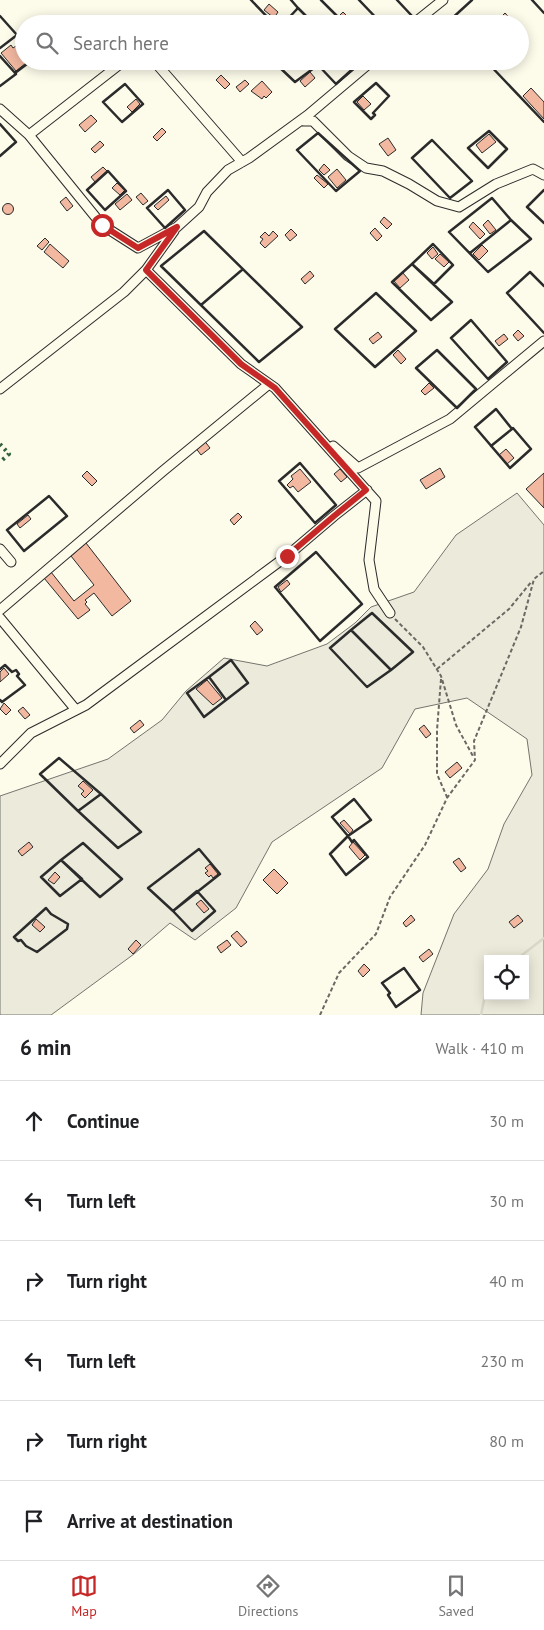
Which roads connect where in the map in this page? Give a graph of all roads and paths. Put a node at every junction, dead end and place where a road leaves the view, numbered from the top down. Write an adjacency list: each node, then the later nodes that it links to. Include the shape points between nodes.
1 (443, 0): 2 (street)
2 (424, 15)
3 (112, 70): 8 (street)
4 (162, 70): 9 (street)
5 (361, 70): 9 (street, via 308,115)
6 (0, 109): 8 (street)
7 (304, 121): 10 (street, via 313,121 348,156 366,168 383,171 437,201 460,207 496,184 533,169)
8 (29, 135): 11 (street, via 102,225 138,248)
9 (242, 162): 11 (street, via 228,170 207,192 199,207)
10 (544, 175)
11 (177, 227): 12 (street)
12 (146, 270): 15 (street, via 241,364); 16 (street, via 124,292)
13 (544, 342): 14 (street, via 450,419 358,468)
14 (251, 373)
15 (268, 384): 17 (street); 22 (street)
16 (0, 389)
17 (366, 490): 23 (street, via 376,501 369,560 374,589); 27 (street, via 287,556)
18 (0, 549): 19 (street)
19 (11, 562)
20 (544, 571): 21 (path)
21 (534, 579): 25 (path, via 509,610); 28 (path, via 521,627 474,741)
22 (0, 610)
23 (390, 612): 25 (path, via 423,647)
24 (0, 618): 27 (street)
25 (437, 669): 26 (path)
26 (441, 676): 28 (path, via 456,725); 30 (path, via 437,774)
27 (76, 710): 29 (street, via 31,733)
28 (475, 760): 30 (path)
29 (0, 764)
30 (447, 798): 31 (path, via 425,845 390,898 376,934 339,973)
31 (320, 1015)

